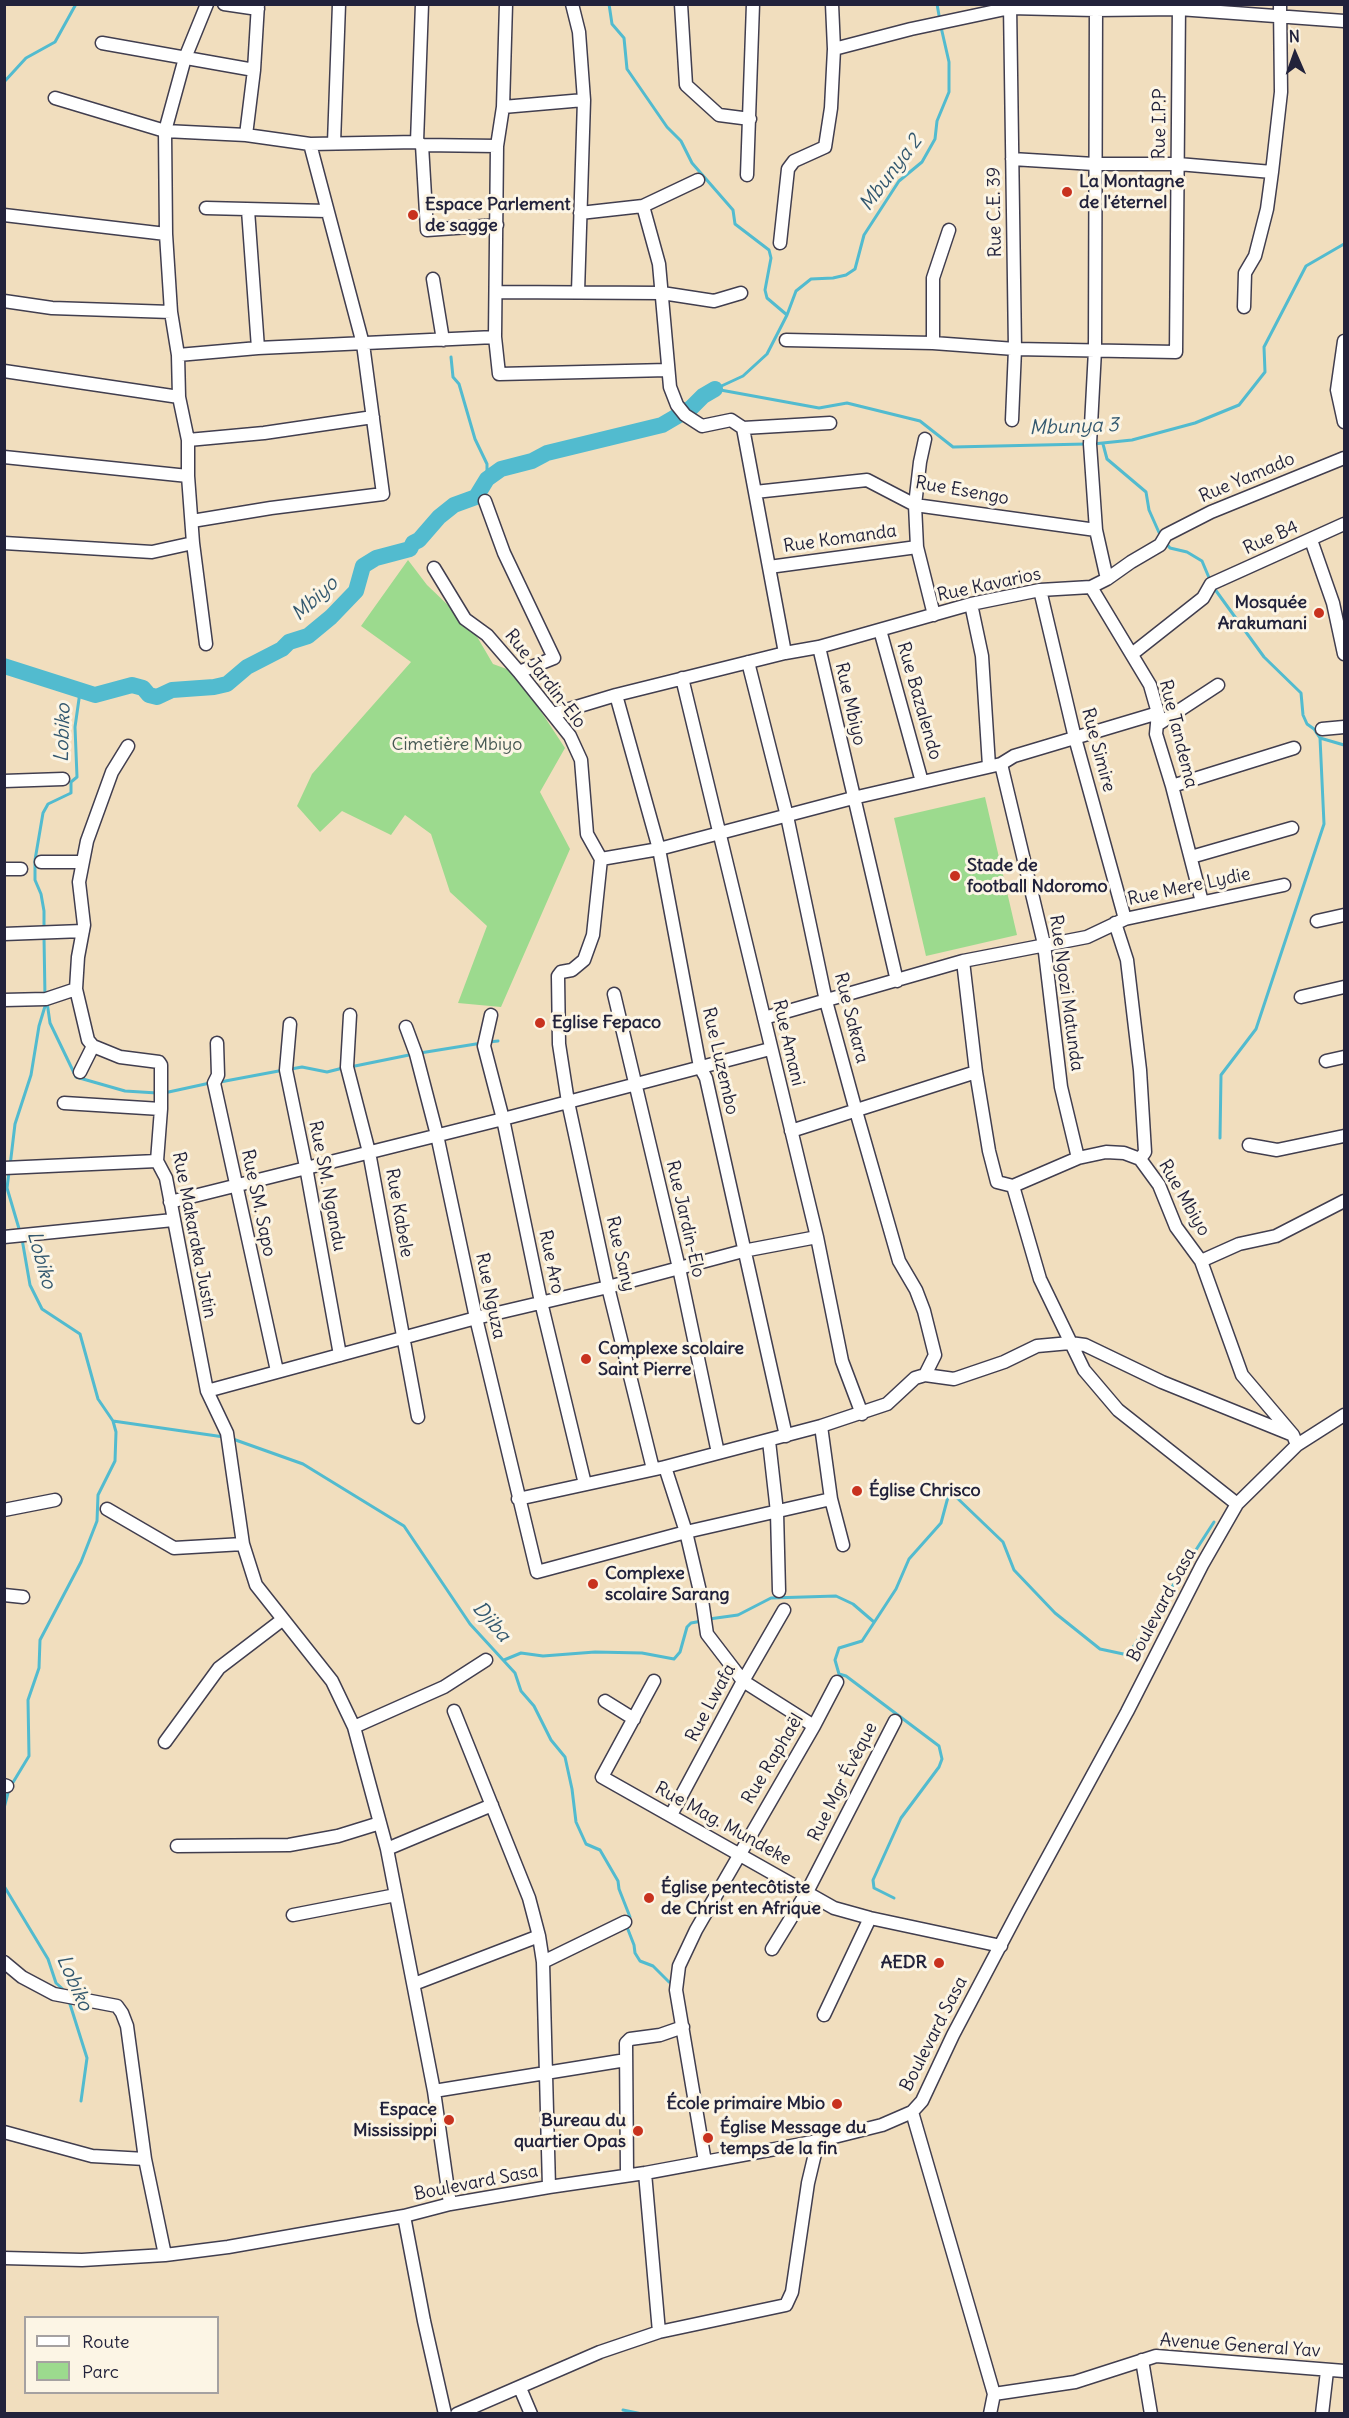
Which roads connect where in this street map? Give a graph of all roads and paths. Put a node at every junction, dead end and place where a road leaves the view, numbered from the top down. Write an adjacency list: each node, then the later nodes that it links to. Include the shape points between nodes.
1 (207, 4): 18 (street)
2 (224, 4): 11 (street)
3 (339, 4): 26 (street)
4 (422, 4): 27 (street)
5 (506, 4): 22 (street)
6 (572, 4): 21 (street, via 579,32)
7 (681, 4): 23 (street, via 686,85 719,115)
8 (753, 4): 23 (street)
9 (832, 4): 17 (street)
10 (1010, 6): 13 (street); 17 (street); 30 (street, Rue C.E. 39)
11 (258, 7): 19 (street)
12 (1179, 7): 13 (street); 14 (street); 32 (street, Rue I.P.P)
13 (1096, 8): 31 (street)
14 (1280, 10): 15 (street); 33 (street, via 1281,92)
15 (1344, 21)
16 (102, 43): 18 (street)
17 (834, 49): 45 (street, via 825,147 794,161 788,170)
18 (185, 58): 19 (street); 24 (street)
19 (254, 70): 25 (street)
20 (55, 98): 24 (street)
21 (584, 100): 22 (street); 40 (street)
22 (503, 107): 29 (street)
23 (750, 119): 34 (street)
24 (165, 131): 25 (street); 44 (street)
25 (246, 135): 28 (street)
26 (334, 143): 27 (street); 28 (street)
27 (419, 143): 29 (street); 42 (street, via 427,230)
28 (310, 144): 39 (street)
29 (497, 146): 42 (street)
30 (1012, 159): 31 (street); 61 (street, Rue C.E. 39)
31 (1095, 164): 32 (street); 62 (street)
32 (1178, 164): 33 (street); 62 (street, Rue I.P.P, via 1176,352)
33 (1272, 172): 52 (street, via 1255,256 1245,273)
34 (747, 175)
35 (698, 180): 36 (street)
36 (643, 206): 40 (street); 49 (street, via 659,264)
37 (206, 208): 38 (street)
38 (248, 210): 39 (street); 60 (street)
39 (327, 211): 59 (street)
40 (580, 213): 48 (street)
41 (4, 215): 44 (street)
42 (496, 225): 47 (street)
43 (949, 230): 58 (street, via 933,278)
44 (165, 234): 53 (street)
45 (780, 243)
46 (433, 279): 55 (street)
47 (496, 292): 48 (street); 54 (street)
48 (578, 292): 49 (street)
49 (662, 293): 50 (street, via 714,301); 64 (street)
50 (741, 293)
51 (4, 301): 53 (street, via 52,308)
52 (1244, 307)
53 (171, 312): 63 (street)
54 (495, 337): 55 (street); 64 (street, via 499,374)
55 (443, 340): 59 (street)
56 (786, 340): 58 (street)
57 (1344, 341): 69 (street, via 1337,390)
58 (933, 343): 61 (street)
59 (363, 344): 60 (street); 67 (street)
60 (258, 348): 63 (street)
61 (1015, 349): 62 (street); 68 (street, Rue C.E. 39)
62 (1095, 350): 82 (street, via 1090,444)
63 (178, 355): 66 (street)
64 (668, 370): 71 (street, via 670,387 681,410 702,426 731,420)
65 (4, 371): 66 (street)
66 (179, 397): 73 (street)
67 (373, 417): 73 (street); 80 (street, via 383,494)
68 (1012, 420)
69 (1344, 422)
70 (830, 423): 71 (street)
71 (743, 428): 77 (street)
72 (925, 439): 79 (street)
73 (188, 440): 76 (street)
74 (4, 457): 76 (street)
75 (1344, 458): 83 (street, Rue Yamado, via 1211,512)
76 (188, 476): 80 (street)
77 (755, 492): 79 (street, Rue Esengo, via 867,480); 88 (street)
78 (485, 501): 102 (street, via 504,553 554,658)
79 (915, 505): 82 (street, Rue Esengo); 87 (street)
80 (192, 521): 86 (street)
81 (1344, 524): 84 (street, Rue B4)
82 (1096, 530): 90 (street)
83 (1163, 540): 90 (street, Rue Kavarios)
84 (1311, 540): 99 (street, Rue B4, via 1211,584 1203,598); 100 (street, via 1333,603)
85 (4, 543): 86 (street, via 152,552)
86 (193, 543): 96 (street)
87 (917, 547): 88 (street, Rue Komanda); 94 (street)
88 (769, 567): 98 (street)
89 (434, 568): 102 (street, Rue Jardin-Elo, via 465,619 488,635)
90 (1107, 579): 91 (street, Rue Kavarios)
91 (1091, 587): 92 (street, Rue Kavarios); 99 (street, Rue Tandema)
92 (1040, 590): 93 (street, Rue Kavarios); 110 (street, Rue Simire)
93 (970, 604): 94 (street, Rue Kavarios); 113 (street, Rue Ngozi Matunda, via 982,656)
94 (934, 615): 95 (street, Rue Kavarios)
95 (880, 630): 97 (street, Rue Kavarios); 116 (street, Rue Bazalendo)
96 (206, 644)
97 (819, 648): 98 (street, Rue Mbiyo); 118 (street, Rue Mbiyo)
98 (785, 653): 101 (street, Rue Mbiyo)
99 (1132, 654): 107 (street, Rue Tandema, via 1150,685)
100 (1344, 654)
101 (748, 662): 103 (street, Rue Mbiyo); 119 (street, Rue Sakara)
102 (519, 672): 106 (street, Rue Jardin-Elo)
103 (682, 678): 105 (street, Rue Mbiyo); 121 (street, Rue Amani)
104 (1218, 685): 107 (street)
105 (616, 695): 106 (street, Rue Mbiyo); 122 (street, Rue Luzembo)
106 (553, 714): 124 (street, Rue Jardin-Elo, via 570,736 581,760 587,834)
107 (1157, 719): 110 (street); 117 (street, Rue Tandema, via 1156,734)
108 (1344, 727): 109 (street)
109 (1322, 729)
110 (1075, 738): 113 (street); 132 (street, Rue Simire)
111 (128, 746): 126 (street, via 111,771)
112 (1294, 748): 117 (street)
113 (995, 765): 116 (street); 136 (street, Rue Ngozi Matunda)
114 (63, 779): 115 (street)
115 (4, 781)
116 (922, 782): 118 (street)
117 (1172, 786): 123 (street, Rue Tandema)
118 (853, 798): 119 (street); 138 (street, Rue Mbiyo)
119 (787, 816): 121 (street); 144 (street, Rue Sakara)
120 (1292, 828): 123 (street)
121 (720, 834): 122 (street); 147 (street, Rue Amani)
122 (659, 849): 124 (street); 155 (street, Rue Luzembo)
123 (1191, 857): 130 (street, Rue Tandema)
124 (601, 859): 159 (street, Rue Sany, via 593,935 584,960 558,976 559,1044)
125 (41, 862): 126 (street)
126 (83, 862): 134 (street, via 79,882)
127 (4, 869): 128 (street)
128 (21, 869)
129 (1284, 885): 130 (street, Rue Mere Lydie)
130 (1202, 902): 132 (street, Rue Mere Lydie)
131 (1344, 915): 133 (street)
132 (1120, 921): 136 (street, Rue Mere Lydie, via 1087,937); 170 (street, Rue Simire, via 1140,1070 1145,1152)
133 (1317, 921)
134 (83, 931): 135 (street); 140 (street)
135 (4, 934)
136 (1044, 944): 137 (street, Rue Mere Lydie); 169 (street, Rue Ngozi Matunda, via 1061,1088)
137 (963, 961): 138 (street, Rue Mere Lydie); 157 (street)
138 (897, 981): 144 (street, Rue Mere Lydie)
139 (1344, 987): 142 (street)
140 (76, 989): 143 (street, via 46,999); 151 (street, via 88,1040)
141 (614, 994): 158 (street, Rue Jardin-Elo)
142 (1301, 997)
143 (4, 1000)
144 (826, 1001): 147 (street, Rue Mere Lydie); 162 (street, Rue Sakara)
145 (350, 1015): 168 (street, Rue Kabele, via 348,1067)
146 (491, 1015): 163 (street, Rue Aro, via 485,1041)
147 (764, 1018): 152 (street, Rue Amani)
148 (290, 1024): 172 (street, Rue SM. Ngandu, via 286,1070)
149 (406, 1027): 165 (street, Rue Nguza)
150 (217, 1043): 174 (street, Rue SM. Sapo, via 218,1075 214,1083)
151 (93, 1046): 156 (street); 161 (street, Rue Makaraka Justin, via 120,1058 159,1062)
152 (770, 1049): 155 (street); 164 (street, Rue Amani)
153 (1344, 1057): 154 (street)
154 (1326, 1061)
155 (700, 1067): 158 (street); 181 (street, Rue Luzembo, via 706,1078)
156 (80, 1072)
157 (976, 1072): 162 (street); 175 (street, via 997,1182)
158 (635, 1085): 159 (street); 183 (street, Rue Jardin-Elo)
159 (568, 1102): 163 (street); 184 (street, Rue Sany)
160 (64, 1103): 161 (street)
161 (161, 1108): 171 (street, Rue Makaraka Justin)
162 (856, 1111): 164 (street); 191 (street, Rue Sakara, via 899,1261 924,1311 934,1355)
163 (503, 1119): 165 (street); 185 (street, Rue Aro)
164 (791, 1131): 180 (street, Rue Amani)
165 (438, 1135): 168 (street); 186 (street, Rue Nguza)
166 (1344, 1136): 167 (street, via 1276,1150)
167 (1249, 1145)
168 (369, 1152): 172 (street); 187 (street, Rue Kabele)
169 (1078, 1158): 170 (street, Rue Mbiyo, via 1106,1152); 175 (street, Rue Mbiyo)
170 (1140, 1159): 182 (street, Rue Mbiyo, via 1159,1185 1176,1227)
171 (157, 1161): 173 (street); 177 (street, Rue Makaraka Justin)
172 (306, 1167): 174 (street); 189 (street, Rue SM. Ngandu)
173 (9, 1168)
174 (236, 1185): 177 (street); 190 (street, Rue SM. Sapo)
175 (1013, 1186): 188 (street, via 1040,1279)
176 (1344, 1201): 182 (street, via 1276,1236 1239,1244)
177 (170, 1202): 178 (street, Rue Makaraka Justin)
178 (173, 1220): 179 (street); 192 (street, Rue Makaraka Justin)
179 (4, 1237)
180 (817, 1237): 181 (street); 193 (street, Rue Amani, via 842,1361)
181 (743, 1251): 183 (street); 197 (street, Rue Luzembo)
182 (1201, 1261): 198 (street, Rue Mbiyo, via 1242,1375)
183 (679, 1268): 184 (street); 200 (street, Rue Jardin-Elo)
184 (608, 1287): 185 (street); 201 (street, Rue Sany)
185 (541, 1302): 186 (street); 202 (street, Rue Aro)
186 (476, 1318): 187 (street); 203 (street, Rue Nguza)
187 (402, 1337): 189 (street); 195 (street, Rue Kabele)
188 (1070, 1343): 191 (street, via 1037,1346 954,1379); 198 (street, via 1085,1345); 206 (street, via 1084,1370 1118,1410)
189 (340, 1355): 190 (street)
190 (277, 1371): 192 (street)
191 (925, 1375): 193 (street, via 915,1378 887,1404)
192 (207, 1391): 211 (street, Rue Makaraka Justin, via 228,1439)
193 (862, 1414): 196 (street)
194 (1344, 1415): 198 (street, Boulevard Sasa)
195 (418, 1417)
196 (821, 1426): 197 (street); 204 (street)
197 (786, 1436): 199 (street)
198 (1295, 1440): 206 (street, Boulevard Sasa)
199 (769, 1441): 200 (street); 209 (street)
200 (718, 1453): 201 (street)
201 (659, 1468): 202 (street); 210 (street, Rue Sany)
202 (585, 1484): 203 (street)
203 (518, 1499): 210 (street, Rue Nguza, via 537,1572)
204 (831, 1499): 209 (street); 212 (street)
205 (55, 1500): 208 (street)
206 (1237, 1504): 241 (street, Boulevard Sasa)
207 (107, 1509): 211 (street, via 174,1548)
208 (4, 1510)
209 (777, 1512): 210 (street); 213 (street)
210 (686, 1532): 219 (street, Rue Sany, via 707,1634)
211 (243, 1544): 217 (street, Rue Makaraka Justin, via 256,1585)
212 (843, 1545)
213 (779, 1591)
214 (4, 1595): 215 (street)
215 (23, 1598)
216 (784, 1610): 219 (street, Rue Lwafa)
217 (282, 1620): 226 (street, Rue Makaraka Justin, via 332,1681); 228 (street, via 219,1668)
218 (486, 1660): 226 (street, via 444,1687)
219 (743, 1681): 227 (street, Rue Sany); 230 (street, Rue Lwafa)
220 (654, 1682): 224 (street)
221 (837, 1682): 227 (street, Rue Raphaël)
222 (605, 1701): 224 (street)
223 (454, 1711): 229 (street)
224 (633, 1719): 230 (street, Rue Mag. Mundeke, via 602,1777)
225 (895, 1721): 235 (street, Rue Mgr Évêque)
226 (354, 1726): 231 (street, Rue Makaraka Justin)
227 (814, 1726): 234 (street, Rue Raphaël)
228 (165, 1742)
229 (492, 1805): 233 (street); 240 (street, via 529,1898)
230 (671, 1815): 234 (street, Rue Mag. Mundeke)
231 (380, 1823): 232 (street, via 289,1845); 233 (street, Rue Makaraka Justin)
232 (177, 1846)
233 (387, 1849): 236 (street, Rue Makaraka Justin)
234 (738, 1854): 235 (street, Rue Mag. Mundeke); 247 (street, Rue Raphaël, via 679,1966 676,1990)
235 (807, 1892): 238 (street, Rue Mag. Mundeke, via 834,1908); 242 (street, Rue Mgr Évêque)
236 (396, 1895): 237 (street); 245 (street, Rue Makaraka Justin)
237 (293, 1915)
238 (870, 1918): 241 (street, Rue Mag. Mundeke); 246 (street)
239 (625, 1922): 244 (street)
240 (539, 1936): 244 (street); 245 (street)
241 (1001, 1946): 251 (street, Boulevard Sasa, via 922,2101)
242 (772, 1949)
243 (4, 1962): 254 (street, via 54,1994 117,2006 127,2026)
244 (543, 1962): 249 (street)
245 (414, 1984): 250 (street, Rue Makaraka Justin)
246 (824, 2014)
247 (683, 2027): 248 (street, via 630,2039 626,2043); 255 (street, Rue Raphaël)
248 (626, 2060): 249 (street); 257 (street)
249 (545, 2074): 250 (street); 258 (street)
250 (434, 2091): 259 (street, Rue Makaraka Justin)
251 (912, 2112): 253 (street, Boulevard Sasa, via 882,2125); 268 (street)
252 (4, 2132): 254 (street, via 92,2157)
253 (818, 2141): 255 (street, Boulevard Sasa); 263 (street, via 792,2292 786,2305)
254 (145, 2159): 261 (street)
255 (705, 2162): 256 (street, Boulevard Sasa)
256 (645, 2173): 257 (street, Boulevard Sasa); 263 (street)
257 (627, 2174): 258 (street, Boulevard Sasa)
258 (549, 2187): 259 (street, Boulevard Sasa)
259 (450, 2204): 260 (street, Boulevard Sasa)
260 (404, 2216): 261 (street, Boulevard Sasa); 269 (street)
261 (165, 2254): 262 (street, Boulevard Sasa, via 82,2260)
262 (4, 2258)
263 (659, 2332): 267 (street, via 600,2352)
264 (1142, 2360): 265 (street, Avenue General Yav, via 1156,2356); 268 (street, Avenue General Yav, via 1075,2382); 273 (street)
265 (1327, 2371): 266 (street, Avenue General Yav); 274 (street)
266 (1344, 2371)
267 (520, 2388): 270 (street); 271 (street)
268 (994, 2394): 272 (street)
269 (445, 2414)
270 (457, 2414)
271 (531, 2414)
272 (990, 2414)
273 (1150, 2414)
274 (1322, 2414)

